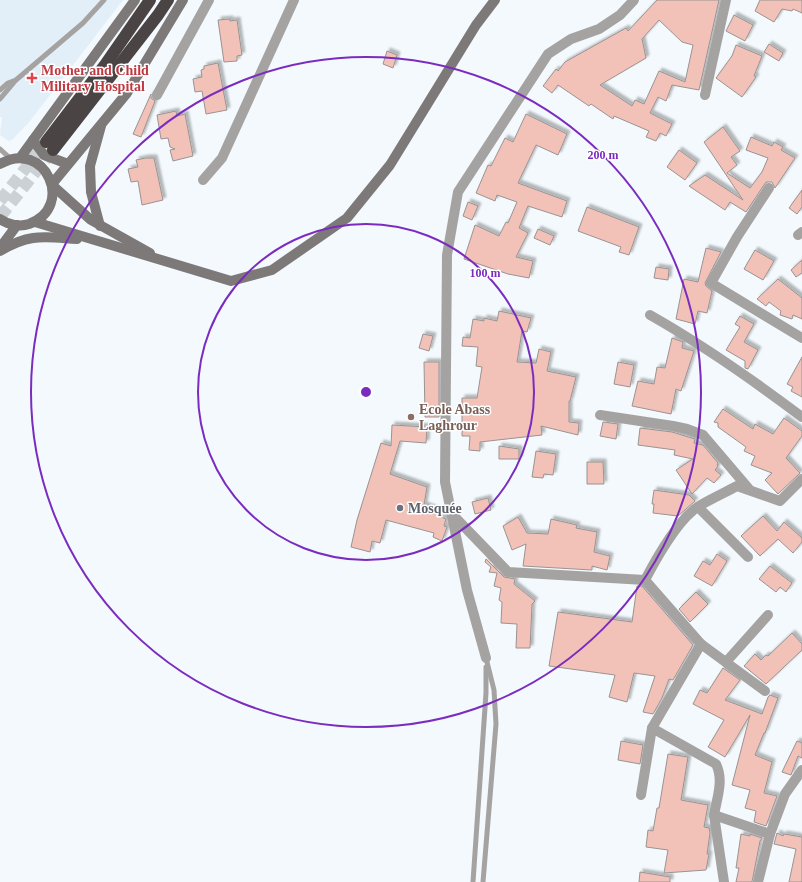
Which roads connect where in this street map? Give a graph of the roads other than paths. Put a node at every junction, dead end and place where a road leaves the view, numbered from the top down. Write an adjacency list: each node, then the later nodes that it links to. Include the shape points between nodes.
1 (104, 0): 11 (lane, via 83,23)
2 (135, 0): 17 (street)
3 (150, 0): 4 (highway, via 50,146)
4 (168, 0)
5 (183, 0): 16 (street, via 127,93)
6 (209, 0): 14 (street)
7 (294, 0): 21 (street, via 222,158)
8 (495, 0): 30 (street, via 476,25 390,165 347,218 272,270 231,281)
9 (634, 0): 38 (street, via 620,15 599,28 571,39 548,54 458,192 447,255 445,482)
10 (726, 0): 13 (street)
11 (16, 80): 12 (lane); 15 (lane)
12 (0, 90)
13 (705, 94)
14 (157, 95)
15 (0, 99)
16 (102, 123): 20 (street); 27 (street, via 90,166 91,192)
17 (33, 140): 19 (street); 20 (street, via 44,155)
18 (0, 149): 19 (lane)
19 (8, 160): 22 (street, via 37,163 44,168)
20 (68, 164): 22 (street)
21 (203, 180)
22 (52, 184): 25 (street, via 53,196 50,206); 27 (street)
23 (769, 188): 32 (street, via 737,237 712,283)
24 (0, 219): 26 (street)
25 (35, 222): 26 (street); 28 (street)
26 (18, 226): 29 (street)
27 (100, 226): 30 (street)
28 (91, 240): 29 (street, via 35,236); 30 (street)
29 (1, 245)
30 (167, 262)
31 (650, 315): 34 (street, via 687,336)
32 (802, 338)
33 (600, 415): 36 (street, via 687,429 703,435)
34 (802, 417)
35 (802, 479): 36 (street, via 780,501)
36 (749, 489): 37 (street, via 737,486)
37 (698, 507): 39 (street); 40 (street, via 687,516 657,558)
38 (451, 512): 40 (street, via 508,572); 43 (street, via 467,590)
39 (748, 557)
40 (645, 580): 42 (street)
41 (768, 615): 44 (street)
42 (701, 644): 44 (street); 46 (street)
43 (486, 658): 51 (lane, via 486,700); 52 (lane, via 494,690 496,724)
44 (726, 662): 45 (street)
45 (765, 691)
46 (652, 728): 48 (street); 49 (street, via 716,764 720,772 720,783)
47 (802, 770): 50 (street, via 785,794)
48 (641, 795)
49 (714, 815): 50 (street); 53 (street)
50 (770, 834): 54 (street)
51 (473, 882)
52 (483, 882)
53 (724, 882)
54 (758, 882)

